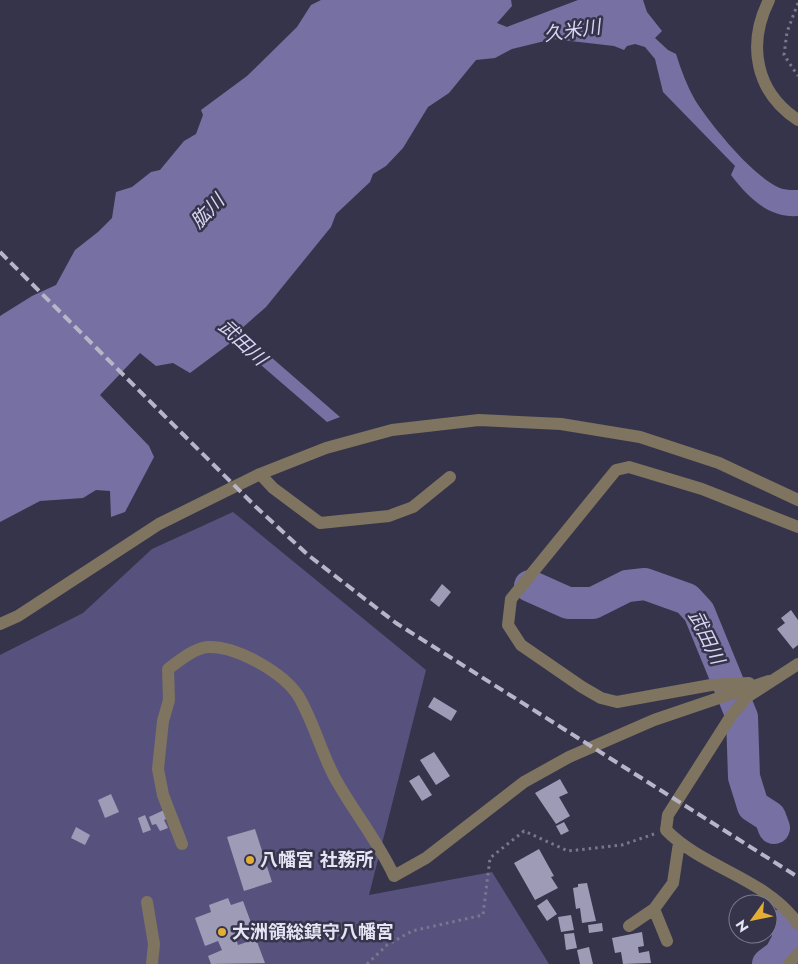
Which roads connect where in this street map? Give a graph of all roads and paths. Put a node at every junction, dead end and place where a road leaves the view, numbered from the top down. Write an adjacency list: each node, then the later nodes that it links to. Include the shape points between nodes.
1 (769, 0): 4 (street, via 760,18 756,52 766,90)
2 (798, 3): 3 (path, via 786,32 784,55)
3 (798, 76)
4 (798, 120)
5 (260, 474): 6 (street, via 273,488 320,523 389,516 413,507); 7 (street, via 326,448 392,430 488,420 561,424 640,437 719,463); 9 (street, via 159,524 18,616)
6 (450, 477)
7 (798, 500)
8 (798, 528): 11 (street, via 702,489 629,467 616,470 511,598 508,625 521,645 601,698 617,702 711,685)
9 (0, 624)
10 (798, 664): 11 (street)
11 (768, 681): 12 (street, via 747,697 731,716 668,815); 14 (street, via 654,720 569,758 524,782 426,858 394,876 335,777 298,696 276,674 257,662 236,651 207,647 168,669 168,700 158,769 162,795)
12 (666, 830): 13 (street); 22 (path, via 622,845 568,852 524,831 490,858 483,915 412,931 386,945)
13 (679, 843): 16 (street, via 673,883); 17 (street, via 768,894)
14 (182, 844)
15 (147, 902): 21 (street, via 154,944)
16 (654, 910): 18 (street); 19 (street)
17 (798, 924)
18 (629, 926)
19 (667, 941)
20 (798, 954): 23 (street)
21 (152, 964)
22 (367, 964)
23 (789, 964)

